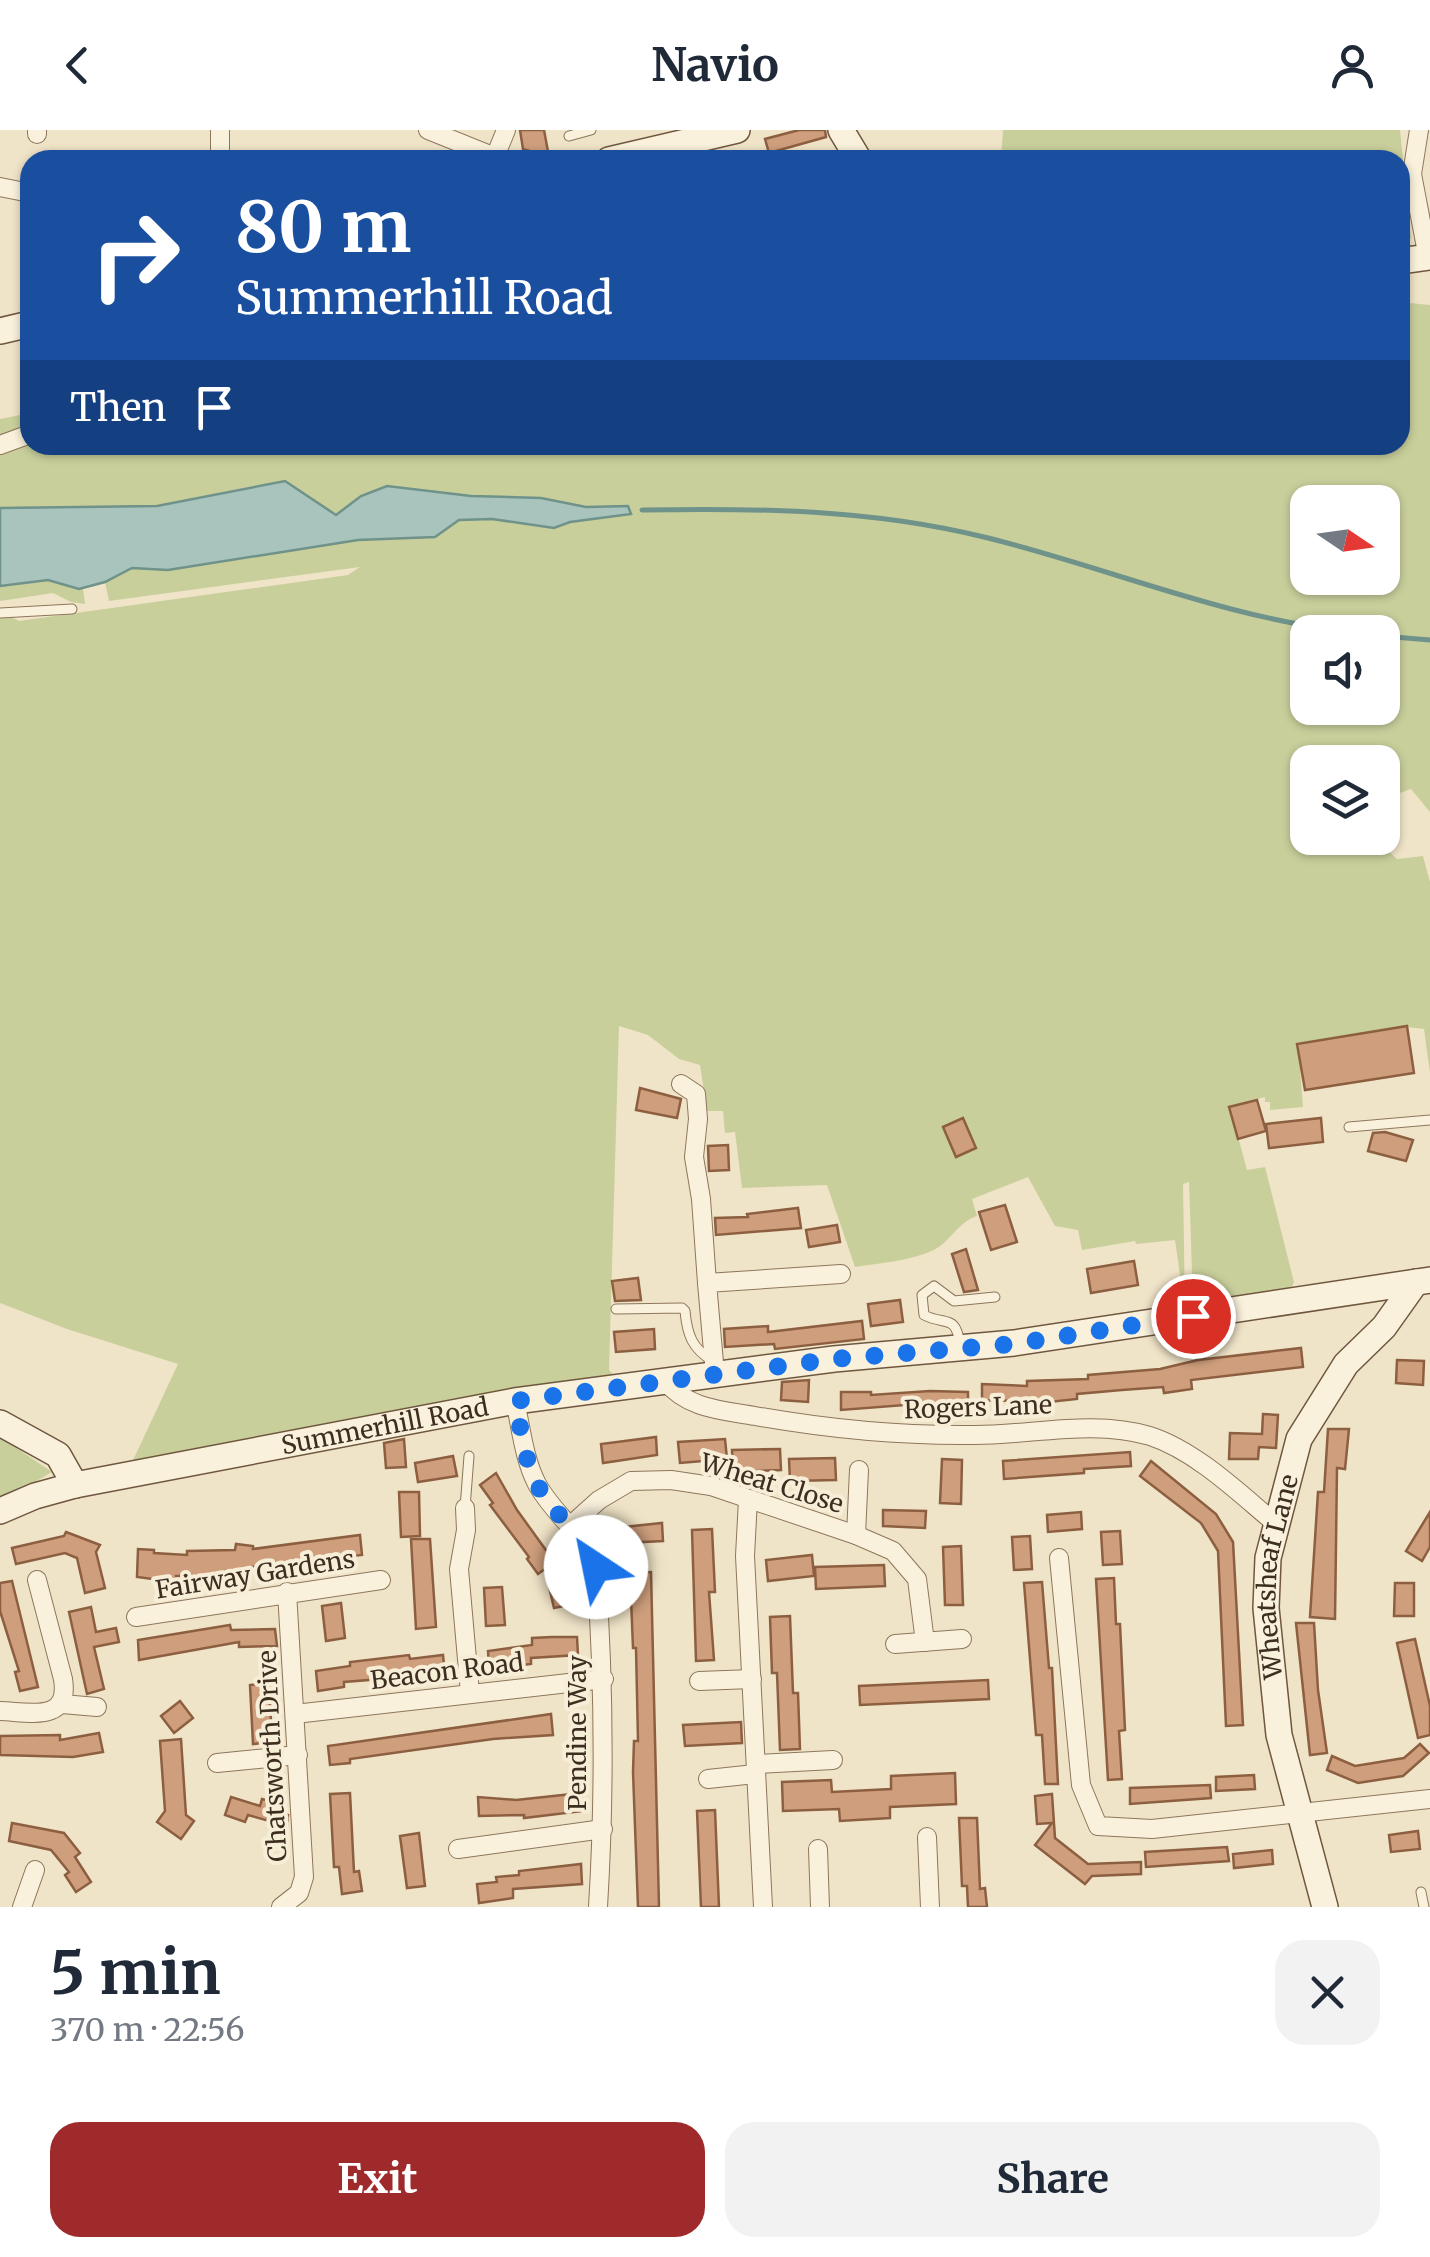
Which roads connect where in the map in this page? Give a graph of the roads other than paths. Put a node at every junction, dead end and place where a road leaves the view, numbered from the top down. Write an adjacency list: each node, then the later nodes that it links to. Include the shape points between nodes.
1 (428, 130): 6 (street)
2 (591, 130): 5 (lane)
3 (738, 130): 7 (street)
4 (1419, 130): 8 (street, via 1412,174)
5 (569, 136)
6 (477, 150)
7 (655, 150)
8 (1429, 258)
9 (72, 609): 10 (lane)
10 (0, 613)
11 (682, 1084): 16 (street, via 696,1094 694,1157)
12 (1430, 1120): 13 (lane)
13 (1349, 1127)
14 (840, 1274): 16 (street)
15 (1423, 1281): 21 (street, Summerhill Road); 32 (street, Wheatsheaf Lane, via 1346,1364 1299,1439)
16 (707, 1283): 22 (street)
17 (995, 1296): 21 (lane, via 954,1301 934,1286 922,1295 924,1315 952,1323)
18 (616, 1309): 19 (lane, via 682,1308)
19 (687, 1335): 20 (lane); 22 (lane)
20 (673, 1336)
21 (961, 1348): 22 (street, Summerhill Road)
22 (714, 1368): 23 (street, Summerhill Road)
23 (665, 1381): 24 (street, Summerhill Road); 32 (street, Rogers Lane, via 698,1405 904,1436 1060,1429 1150,1436 1208,1468)
24 (515, 1401): 28 (street, Summerhill Road); 33 (street, Pendine Way, via 538,1487)
25 (0, 1423): 28 (street, via 58,1455)
26 (469, 1456): 30 (lane)
27 (859, 1470): 34 (street, Wheat Close)
28 (75, 1485): 31 (street, Summerhill Road)
29 (748, 1499): 33 (street, Wheat Close, via 691,1482 631,1481); 34 (street, Wheat Close); 44 (street)
30 (465, 1508): 46 (street, via 459,1569)
31 (0, 1511)
32 (1275, 1523): 57 (street, Wheatsheaf Lane, via 1266,1608 1279,1735)
33 (569, 1527): 43 (street, Pendine Way, via 596,1567)
34 (856, 1535): 41 (street, Wheat Close, via 893,1551 917,1579)
35 (1059, 1558): 57 (street, via 1080,1784 1098,1826 1152,1829)
36 (38, 1580): 47 (street, via 64,1679)
37 (381, 1580): 38 (street, Fairway Gardens)
38 (287, 1592): 39 (street, Fairway Gardens); 50 (street, Chatsworth Drive)
39 (136, 1617)
40 (962, 1639): 41 (street)
41 (924, 1642): 42 (street)
42 (896, 1644)
43 (604, 1678): 46 (street, Beacon Road); 58 (street, Pendine Way)
44 (752, 1678): 45 (street); 54 (street)
45 (700, 1682)
46 (470, 1693): 50 (street, Beacon Road)
47 (62, 1704): 48 (street); 49 (street, via 53,1711)
48 (97, 1707)
49 (0, 1711)
50 (295, 1714): 51 (street, Chatsworth Drive)
51 (298, 1754): 53 (street); 65 (street, Chatsworth Drive, via 304,1876 299,1893)
52 (832, 1760): 54 (street)
53 (217, 1763)
54 (756, 1769): 55 (street); 67 (street)
55 (708, 1779)
56 (1430, 1799): 57 (street)
57 (1298, 1815): 70 (street, Wheatsheaf Lane)
58 (603, 1829): 60 (street); 66 (street, Pendine Way)
59 (927, 1837): 69 (street)
60 (458, 1849)
61 (818, 1849): 68 (street)
62 (34, 1870): 64 (street)
63 (1421, 1892): 71 (lane)
64 (22, 1907)
65 (281, 1907)
66 (598, 1907)
67 (763, 1907)
68 (820, 1907)
69 (930, 1907)
70 (1325, 1907)
71 (1424, 1907)

